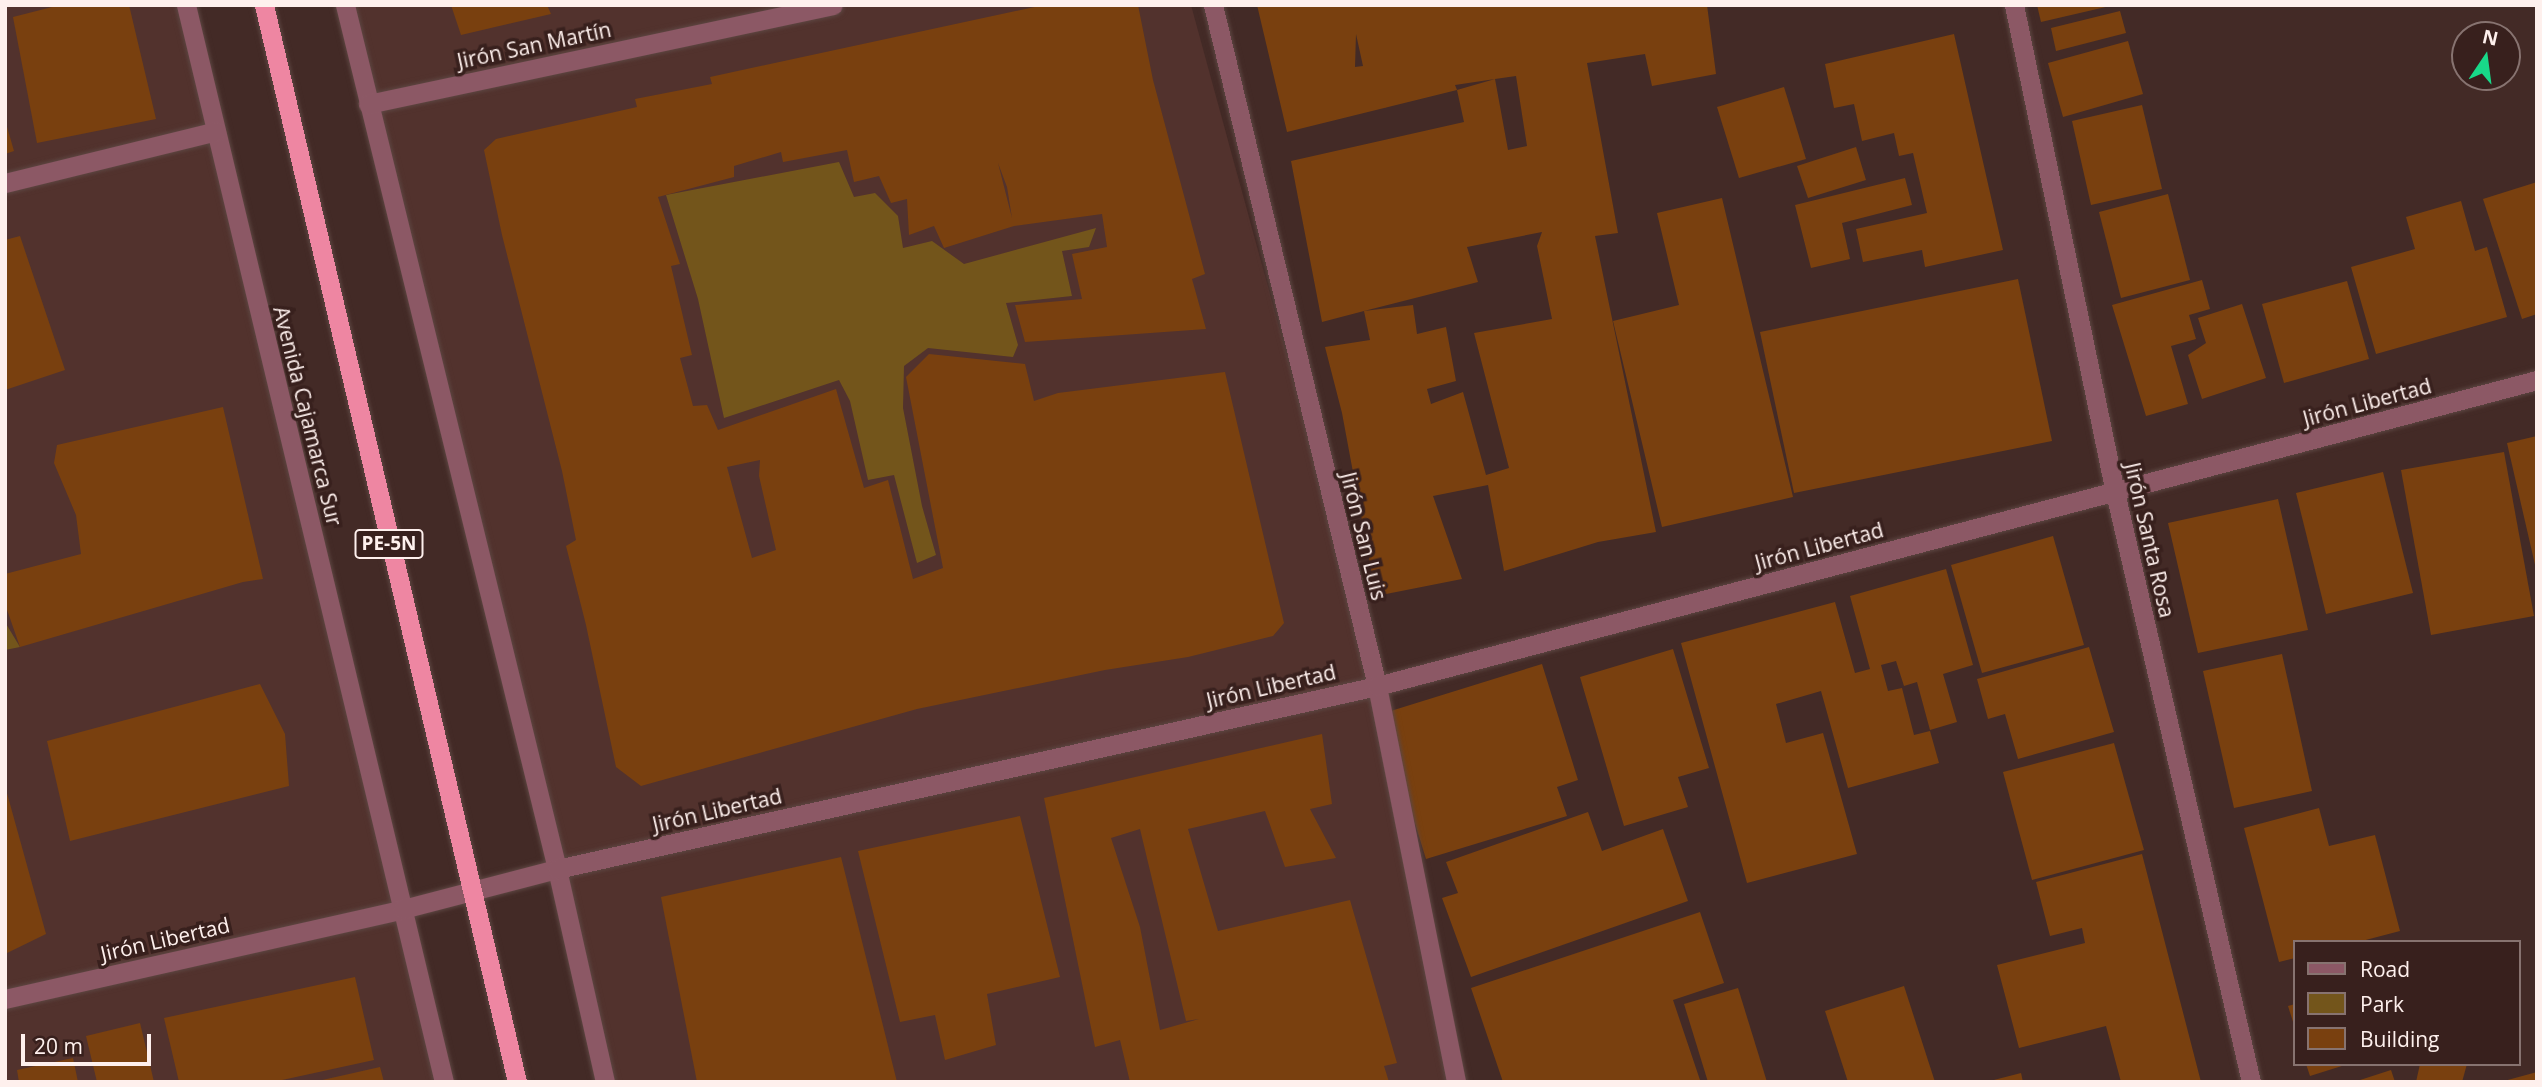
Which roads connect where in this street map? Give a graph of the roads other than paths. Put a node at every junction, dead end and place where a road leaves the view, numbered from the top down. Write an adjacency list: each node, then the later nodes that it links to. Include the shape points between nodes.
1 (186, 5): 8 (street, Avenida Cajamarca Sur)
2 (264, 5): 14 (highway, PE-5N)
3 (345, 5): 7 (street)
4 (833, 5): 7 (street, Jirón San Martín)
5 (1213, 5): 12 (street, Jirón San Luis)
6 (2014, 5): 11 (street, Jirón Santa Rosa)
7 (368, 104): 13 (street)
8 (216, 131): 9 (street); 15 (street, Avenida Cajamarca Sur)
9 (5, 183)
10 (2537, 380): 11 (street, Jirón Libertad)
11 (2115, 492): 12 (street, Jirón Libertad); 21 (street, Jirón Santa Rosa)
12 (1377, 686): 13 (street, Jirón Libertad); 20 (street, Jirón San Luis)
13 (556, 869): 14 (street, Jirón Libertad); 19 (street)
14 (471, 893): 15 (street, Jirón Libertad); 18 (highway, PE-5N)
15 (404, 909): 16 (street, Jirón Libertad); 17 (street, Avenida Cajamarca Sur)
16 (5, 999)
17 (444, 1082)
18 (517, 1082)
19 (605, 1082)
20 (1456, 1082)
21 (2251, 1082)

